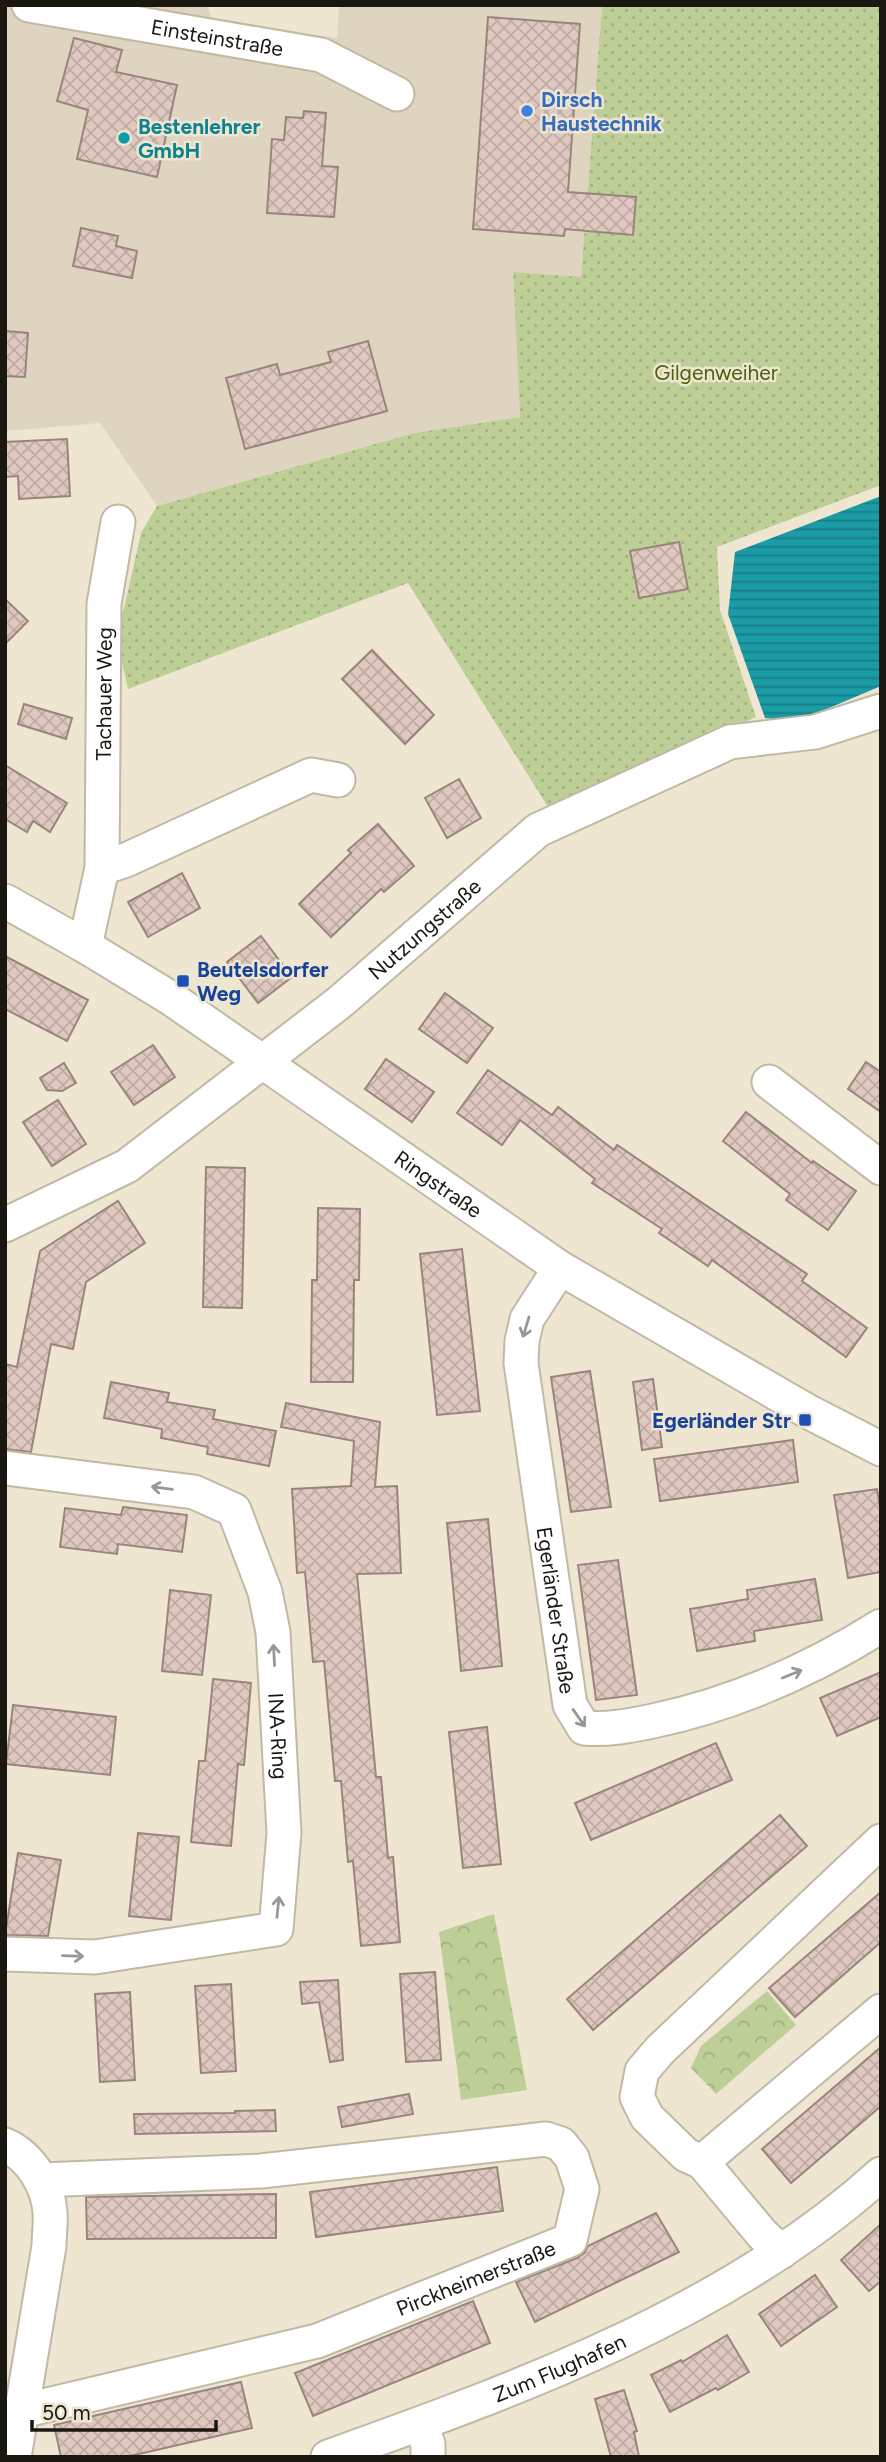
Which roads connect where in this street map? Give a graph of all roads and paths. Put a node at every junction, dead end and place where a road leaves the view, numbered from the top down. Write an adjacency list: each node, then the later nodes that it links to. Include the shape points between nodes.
1 (29, 5): 2 (street, Einsteinstraße, via 321,55)
2 (397, 93)
3 (118, 522): 6 (street, Tachauer Weg, via 104,604)
4 (881, 711): 9 (street, Nutzungstraße, via 815,732 730,742 538,830 340,1002)
5 (338, 780): 6 (street, via 310,775)
6 (102, 867): 8 (street, Tachauer Weg)
7 (5, 901): 8 (street, Ringstraße)
8 (85, 946): 9 (street, Ringstraße, via 172,999)
9 (260, 1062): 12 (street, Nutzungstraße, via 127,1166); 13 (street, Ringstraße)
10 (769, 1082): 11 (street)
11 (881, 1168)
12 (5, 1225)
13 (560, 1268): 14 (street, Ringstraße); 16 (street, Egerländer Straße, one-way to 16, via 527,1319 521,1363 570,1705 584,1728 608,1730 692,1713 801,1671)
14 (881, 1449)
15 (5, 1468): 18 (street, INA-Ring, one-way to 15, via 95,1957 276,1929 284,1833 273,1632 265,1592 234,1510 194,1492)
16 (881, 1626)
17 (881, 1841): 21 (street, via 642,2071 637,2097 647,2118 686,2155)
18 (5, 1954)
19 (881, 2011): 21 (street)
20 (5, 2145): 23 (street, via 19,2151)
21 (702, 2162): 24 (street)
22 (881, 2174): 24 (street, Zum Flughafen)
23 (41, 2180): 25 (street, via 50,2211 49,2246); 25 (street, Pirckheimerstraße, via 261,2171 546,2139 561,2144 572,2158 582,2189 570,2240 317,2341)
24 (781, 2252): 26 (street, Zum Flughafen, via 689,2307)
25 (22, 2411): 27 (street)
26 (420, 2424): 28 (street, Zum Flughafen); 29 (street)
27 (14, 2457)
28 (328, 2457)
29 (428, 2457)

